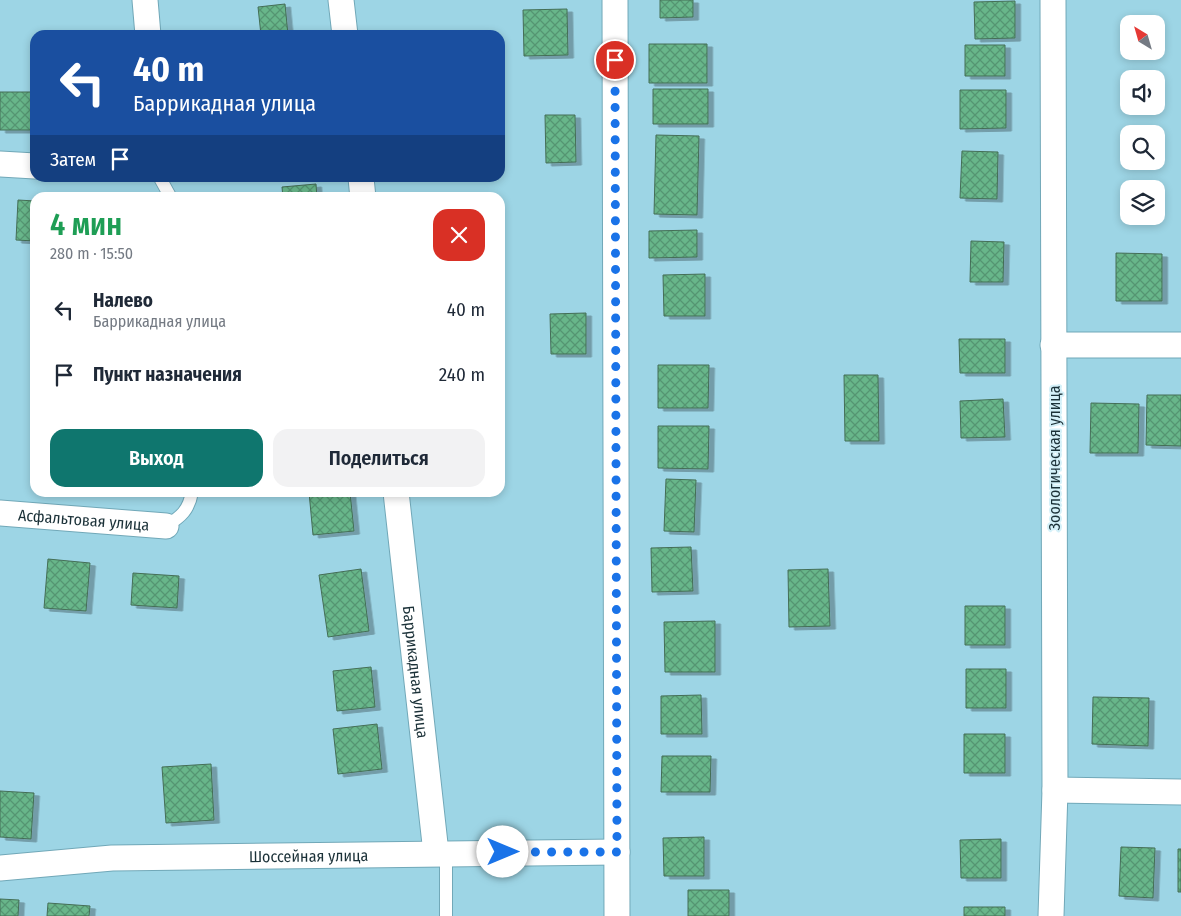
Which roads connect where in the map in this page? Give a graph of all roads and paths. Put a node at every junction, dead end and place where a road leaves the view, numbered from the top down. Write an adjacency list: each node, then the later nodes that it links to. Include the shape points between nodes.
1 (145, 0): 5 (street)
2 (341, 0): 6 (street)
3 (615, 0): 17 (street)
4 (1053, 0): 9 (street, Зоологическая улица)
5 (148, 30)
6 (344, 30)
7 (0, 164): 8 (street)
8 (30, 166)
9 (1053, 345): 10 (street); 15 (street, Зоологическая улица)
10 (1181, 346)
11 (191, 497): 14 (lane, via 190,505 180,518)
12 (397, 497): 18 (street, Баррикадная улица)
13 (0, 514): 14 (street, Асфальтовая улица)
14 (166, 526)
15 (1055, 790): 16 (street); 22 (street, Зоологическая улица)
16 (1181, 792)
17 (617, 852): 18 (street, Шоссейная улица); 21 (street)
18 (441, 853): 19 (street, Шоссейная улица, via 112,858); 20 (lane)
19 (0, 868)
20 (446, 916)
21 (617, 916)
22 (1051, 916)

